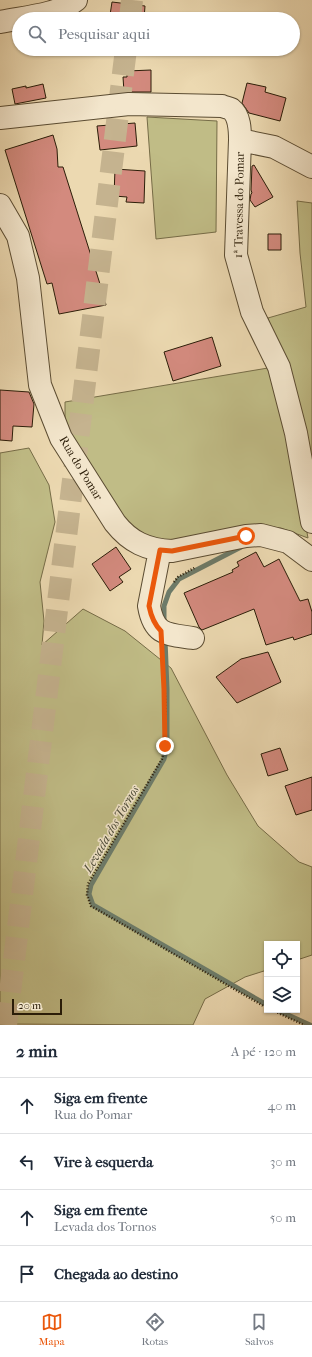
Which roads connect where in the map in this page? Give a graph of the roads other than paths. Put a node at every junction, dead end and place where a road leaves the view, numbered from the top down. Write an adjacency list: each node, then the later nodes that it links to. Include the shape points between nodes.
1 (76, 0): 2 (street)
2 (51, 12)
3 (12, 20): 4 (street)
4 (0, 22)
5 (0, 118): 6 (street, 1ª Travessa do Pomar, via 130,104 222,106 231,109 238,121)
6 (240, 140): 7 (street, 1ª Travessa do Pomar, via 274,147); 9 (street, 1ª Travessa do Pomar, via 236,255 252,312 279,368 296,433)
7 (312, 167)
8 (0, 205): 10 (street, Rua do Pomar, via 18,236 28,278 40,385 61,438 114,523 136,542)
9 (312, 522)
10 (160, 550): 11 (street, Rua do Pomar, via 172,551 261,535 288,542); 12 (street, via 149,606 153,620 161,631)
11 (311, 557)
12 (193, 638)

